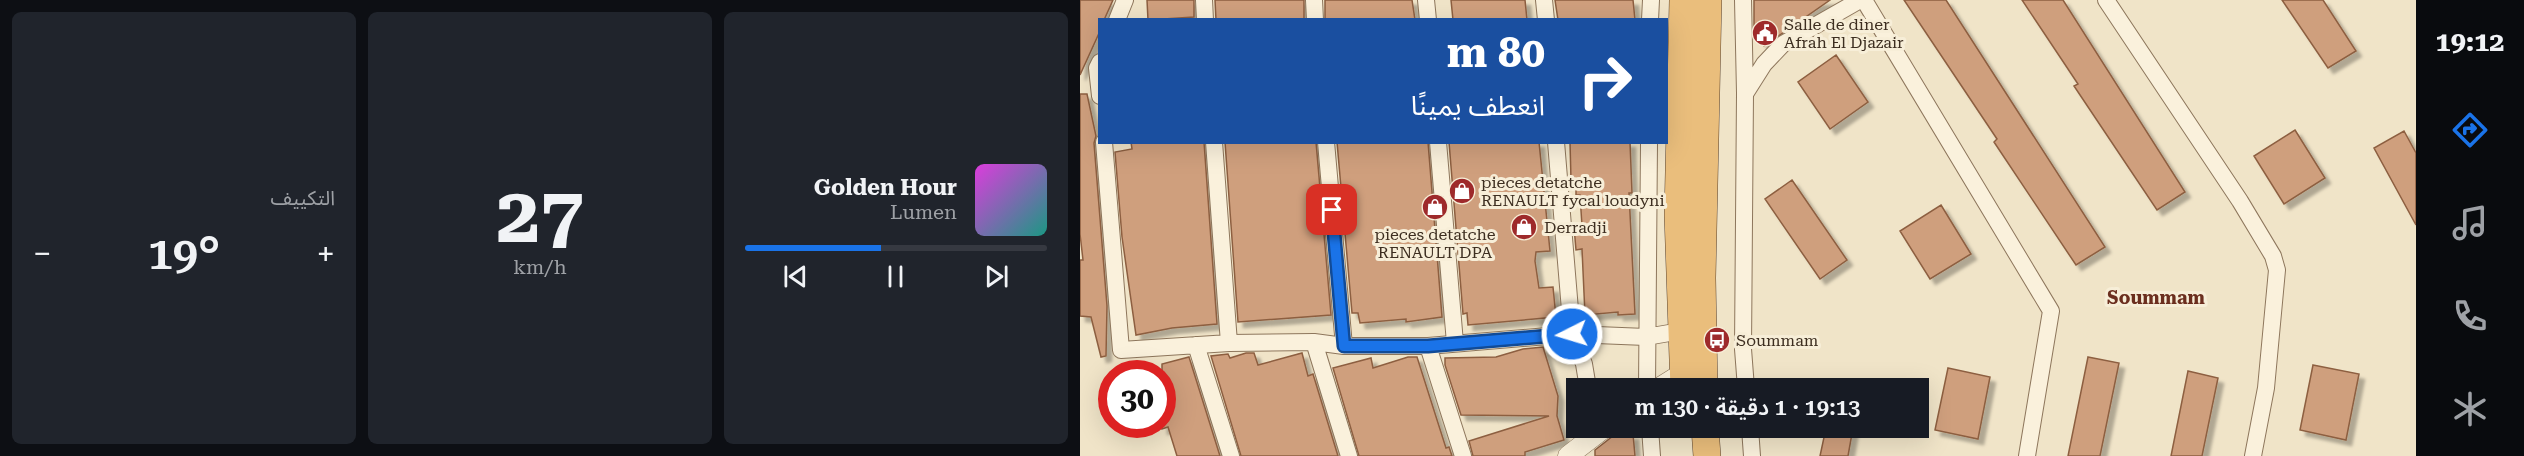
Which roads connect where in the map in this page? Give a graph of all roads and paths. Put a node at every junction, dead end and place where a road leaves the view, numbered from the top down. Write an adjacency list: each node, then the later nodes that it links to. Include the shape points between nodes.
1 (1125, 0): 12 (street)
2 (1204, 0): 13 (street)
3 (1314, 0): 14 (street)
4 (1426, 0): 15 (street)
5 (1544, 0): 16 (street)
6 (1651, 0): 17 (street)
7 (1683, 0): 25 (highway, via 1678,216)
8 (1708, 0): 37 (highway, via 1702,278)
9 (1743, 0): 18 (street)
10 (1862, 0): 18 (street, via 1783,44 1764,64); 53 (street, via 2051,311)
11 (2106, 0): 54 (street, via 2273,256 2277,270 2267,376)
12 (1118, 18)
13 (1205, 18)
14 (1316, 18)
15 (1428, 18)
16 (1546, 18)
17 (1650, 18)
18 (1745, 94): 38 (street)
19 (1104, 144): 31 (street, via 1120,350)
20 (1214, 144): 29 (street)
21 (1326, 144): 32 (street)
22 (1438, 144): 30 (street)
23 (1556, 144): 26 (street)
24 (1649, 144): 27 (street)
25 (1681, 331): 27 (street); 36 (highway)
26 (1572, 334): 27 (street); 30 (street); 34 (street)
27 (1646, 337): 35 (street)
28 (1314, 342): 29 (street); 32 (street); 47 (street)
29 (1229, 343): 31 (street)
30 (1455, 343): 33 (street)
31 (1197, 345): 46 (street)
32 (1344, 346): 33 (street)
33 (1428, 346): 48 (street)
34 (1586, 378)
35 (1647, 378)
36 (1689, 378)
37 (1691, 378)
38 (1745, 378)
39 (1584, 438): 45 (street)
40 (1593, 438): 45 (street)
41 (1651, 438): 49 (street)
42 (1688, 438): 50 (highway)
43 (1706, 438): 51 (highway)
44 (1751, 438): 52 (street)
45 (1576, 453)
46 (1231, 456)
47 (1348, 456)
48 (1463, 456)
49 (1652, 456)
50 (1689, 456)
51 (1707, 456)
52 (1752, 456)
53 (2027, 456)
54 (2253, 456)

